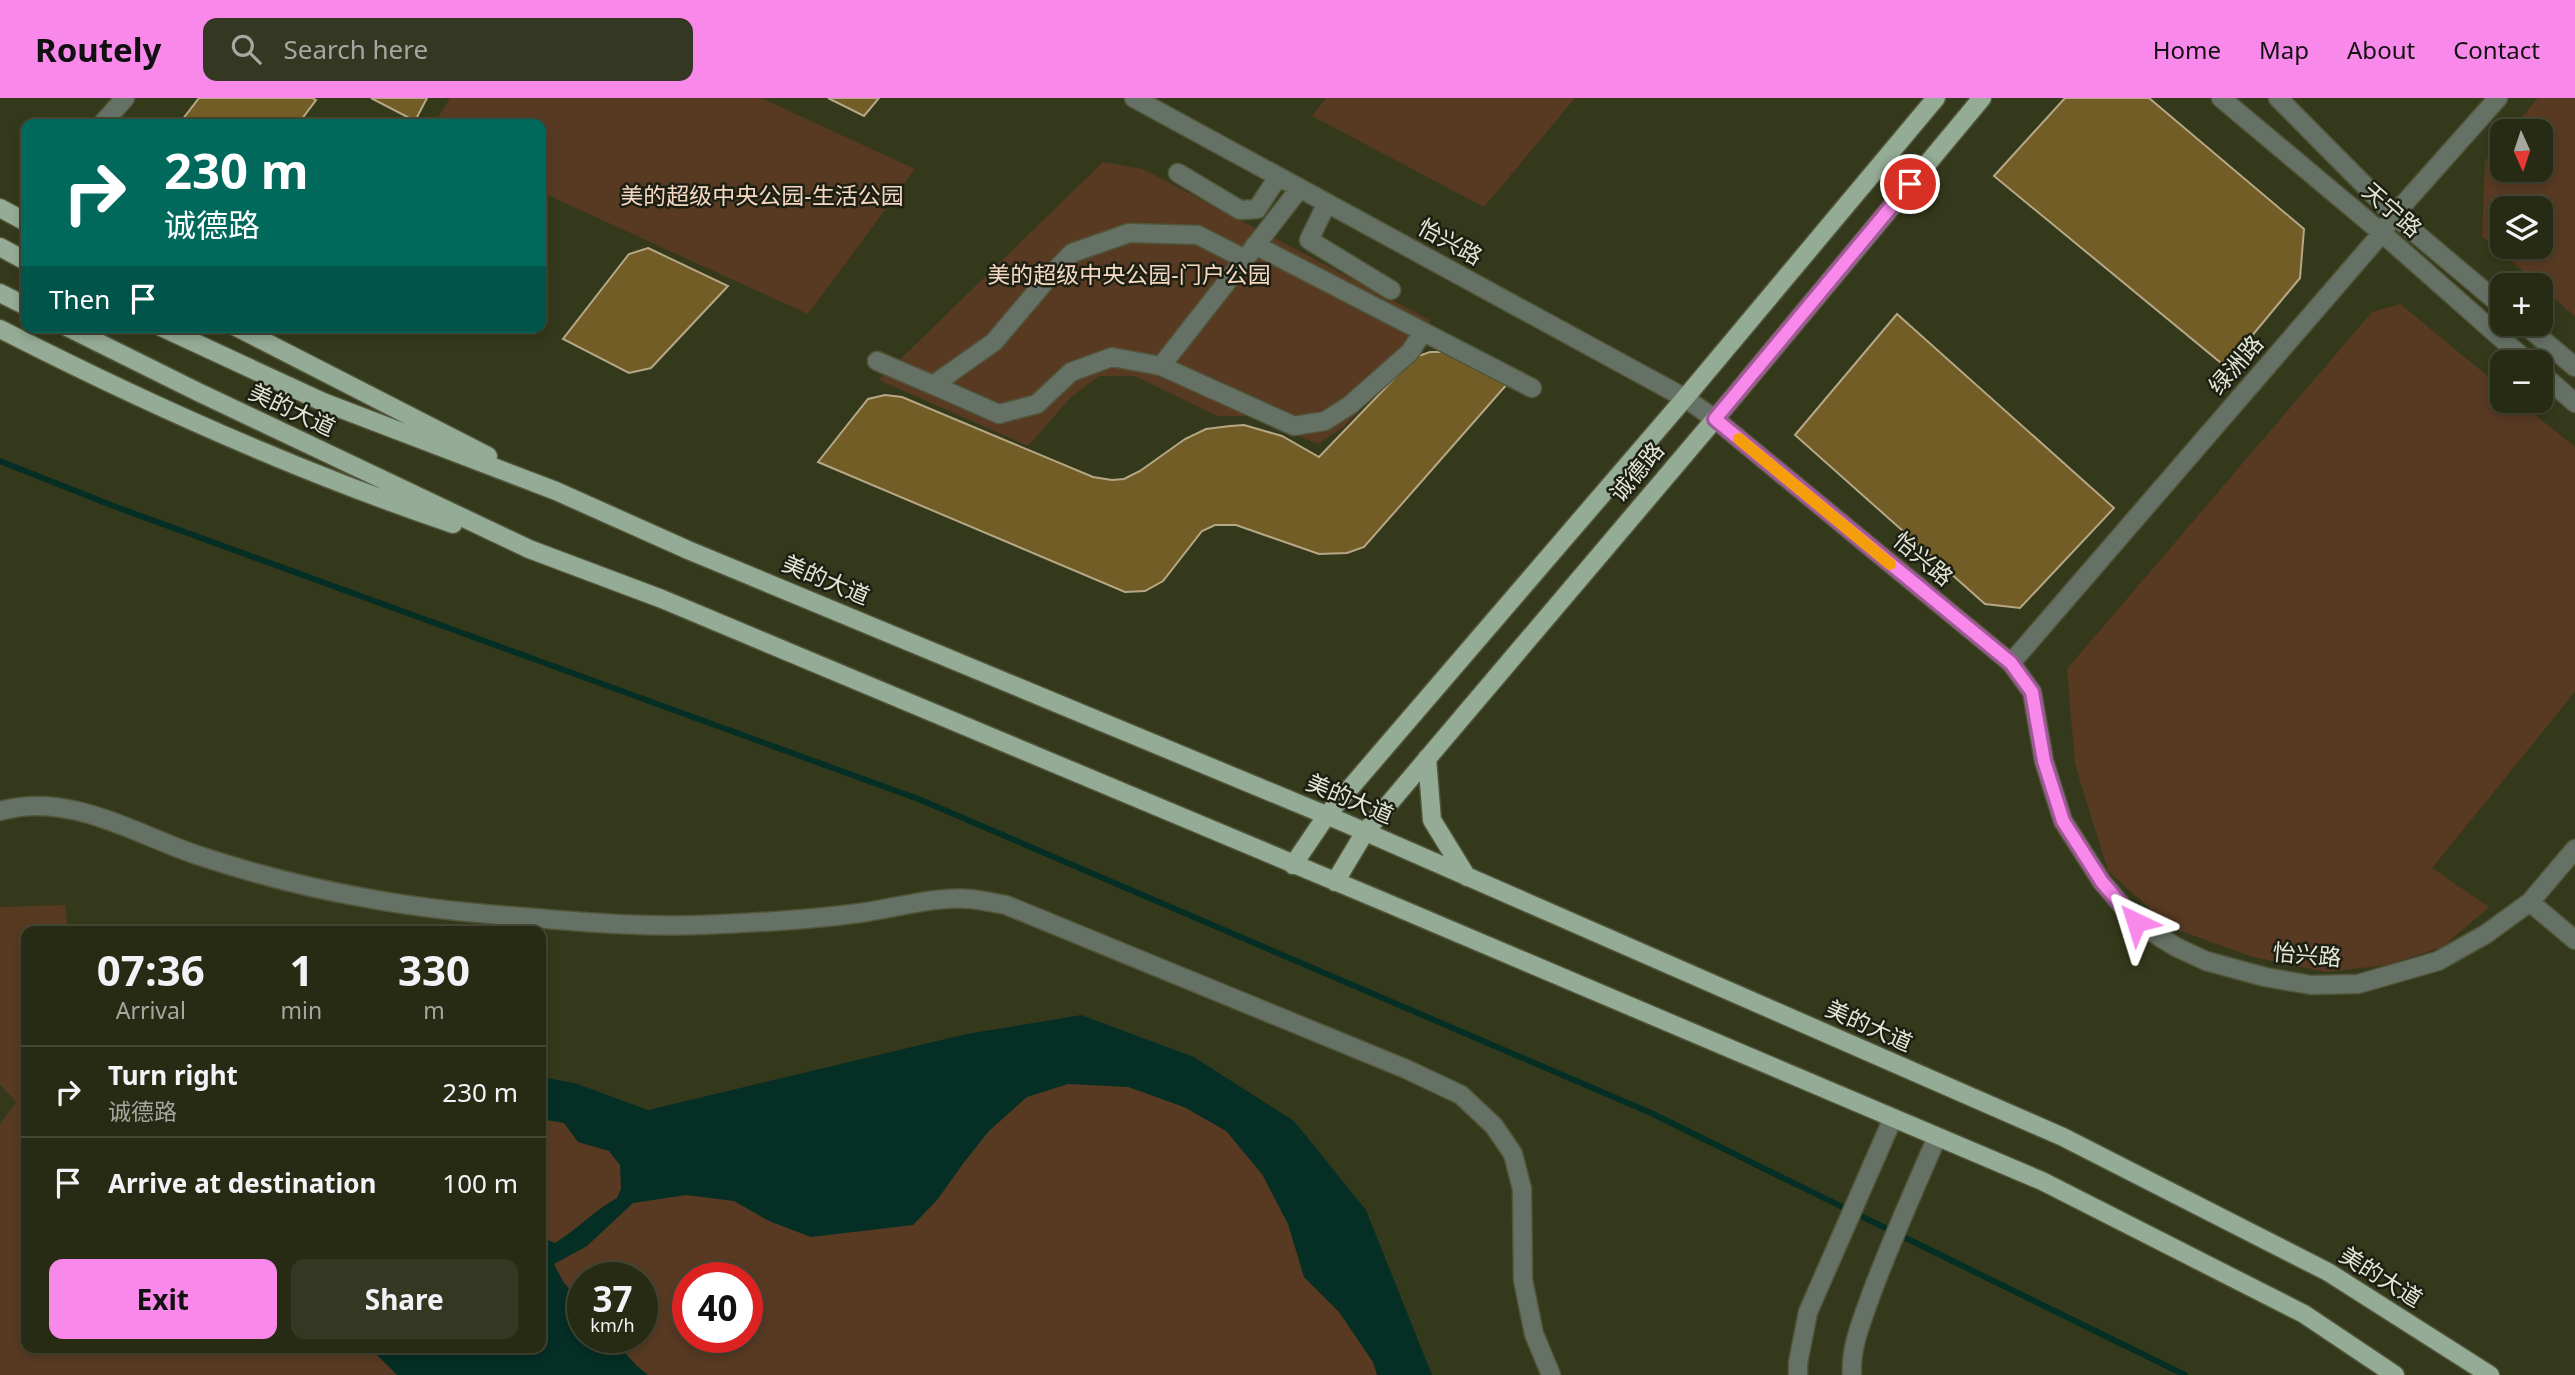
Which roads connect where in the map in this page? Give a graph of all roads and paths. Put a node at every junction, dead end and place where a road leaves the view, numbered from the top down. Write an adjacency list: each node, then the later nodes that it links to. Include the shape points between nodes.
1 (125, 98): 8 (street)
2 (1134, 98): 10 (street, 怡兴路)
3 (1936, 98): 37 (main road, 诚德路)
4 (1981, 98): 39 (main road, 诚德路)
5 (2221, 98): 16 (street, 天宁路)
6 (2278, 98): 14 (street, 天宁路)
7 (2498, 98): 14 (street, 绿洲路)
8 (106, 119)
9 (1178, 173): 10 (street, via 1240,210 1257,209)
10 (1278, 177): 11 (street, 怡兴路)
11 (1300, 188): 12 (street, 怡兴路); 18 (street)
12 (1327, 203): 20 (street, via 1309,240); 37 (street, 怡兴路)
13 (0, 208): 15 (main road)
14 (2394, 215): 16 (street, 绿洲路); 22 (street, 天宁路)
15 (21, 216)
16 (2382, 233): 30 (street, 天宁路); 42 (street, 绿洲路)
17 (0, 247): 19 (main road)
18 (1250, 252): 28 (street); 32 (street); 35 (street, via 1198,235 1129,233 1072,253 994,342)
19 (21, 258)
20 (1391, 290)
21 (0, 293): 23 (main road)
22 (2490, 296)
23 (21, 304)
24 (0, 329): 41 (main road, via 276,459 366,495)
25 (79, 333): 41 (main road, 美的大道)
26 (174, 333): 40 (main road, 美的大道, via 323,402)
27 (248, 333): 40 (main road)
28 (1422, 333): 32 (street, via 1410,352 1350,405 1325,421 1294,426); 36 (street)
29 (2539, 336): 33 (street)
30 (2514, 350)
31 (877, 361): 35 (street)
32 (1161, 366): 35 (street, via 1112,357 1071,372 1037,404 999,414)
33 (2575, 366)
34 (2553, 384): 38 (street)
35 (933, 385)
36 (1532, 388)
37 (1685, 398): 39 (street, 怡兴路); 45 (main road, 诚德路)
38 (2575, 403)
39 (1715, 419): 42 (street, 怡兴路); 43 (main road, 诚德路)
40 (556, 491): 45 (main road, 美的大道)
41 (529, 549): 48 (main road, 美的大道, via 662,599)
42 (2011, 663): 51 (street, 怡兴路, via 2032,692 2044,761 2063,821 2102,882 2136,922 2206,961 2311,985 2358,984 2438,961)
43 (1427, 758): 46 (main road, 诚德路); 49 (main road, via 1433,820)
44 (0, 811): 55 (street, via 58,807 97,816 197,855 365,898 570,922 722,924 968,898 1006,905 1461,1095 1494,1126 1513,1154 1522,1189 1523,1280 1534,1334)
45 (1327, 815): 46 (main road, 美的大道); 48 (main road, 诚德路)
46 (1365, 832): 49 (main road, 美的大道); 50 (main road, 诚德路)
47 (2575, 849): 51 (street, 怡兴路)
48 (1293, 865): 50 (main road, 美的大道)
49 (1467, 877): 59 (main road, 美的大道, via 2063,1137 2328,1272)
50 (1335, 882): 53 (main road, 美的大道)
51 (2530, 902): 52 (street)
52 (2575, 940)
53 (1893, 1118): 54 (main road, 美的大道); 56 (street, via 1808,1312)
54 (1937, 1137): 57 (street, via 1859,1326); 58 (main road, 美的大道, via 2042,1181 2291,1308)
55 (1551, 1375)
56 (1798, 1375)
57 (1852, 1375)
58 (2395, 1375)
59 (2490, 1375)

